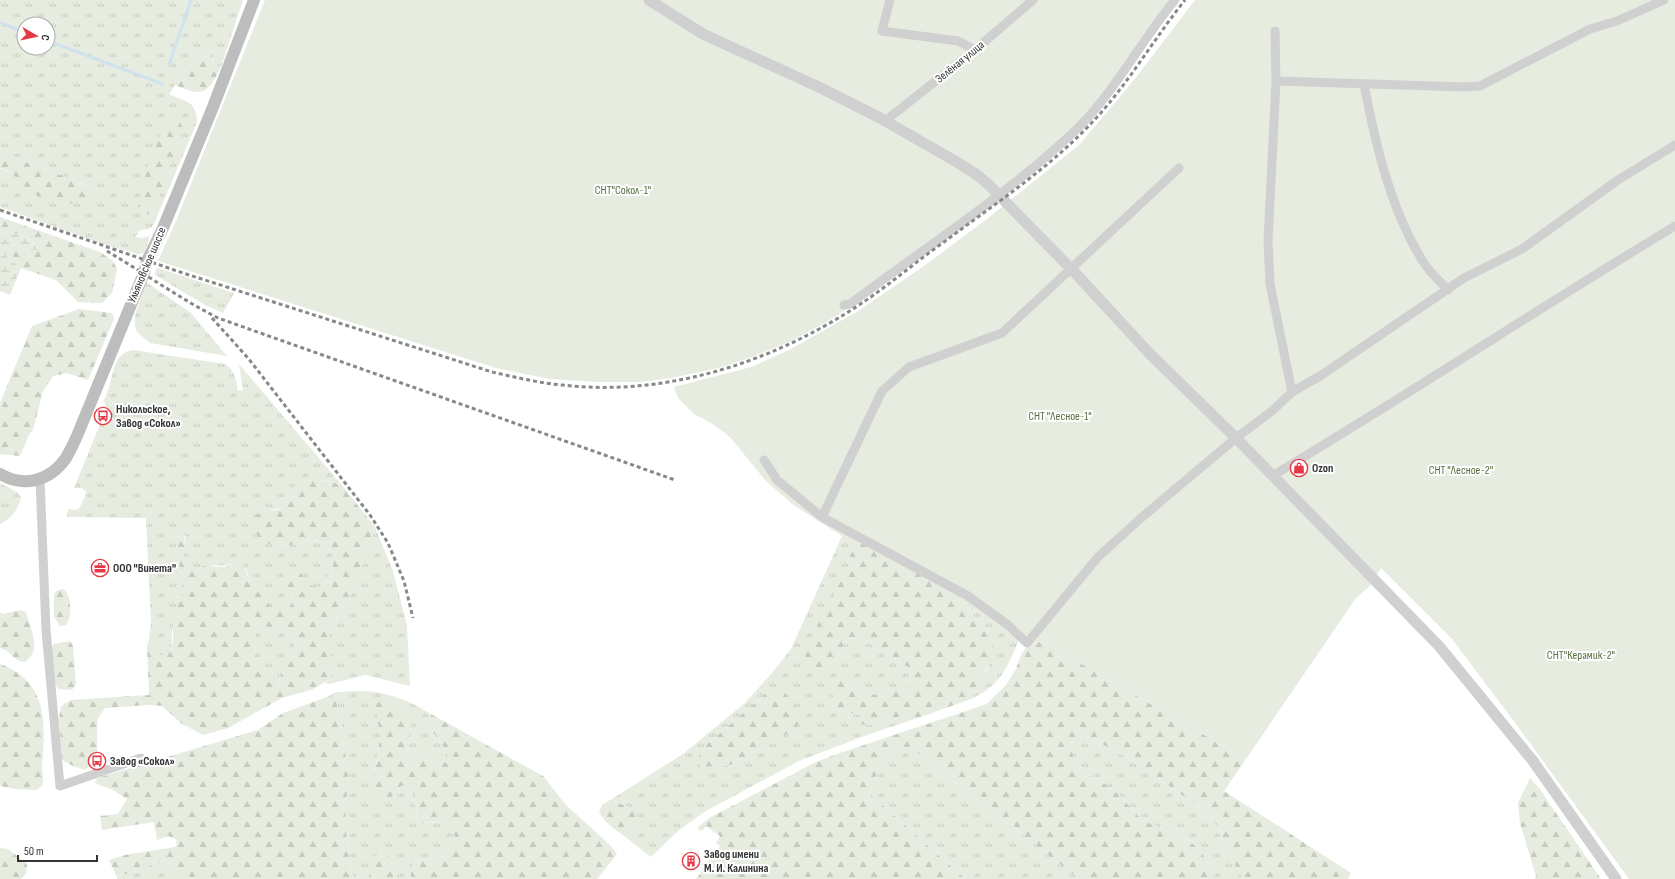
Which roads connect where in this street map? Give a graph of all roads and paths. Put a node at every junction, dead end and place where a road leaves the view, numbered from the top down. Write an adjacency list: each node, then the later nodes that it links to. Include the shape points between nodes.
1 (254, 0): 24 (main road, Ульяновское шоссе, via 213,107 147,261 142,279 77,436 61,464)
2 (649, 0): 11 (street, via 703,34 823,89)
3 (890, 0): 8 (street, via 882,31 958,41)
4 (1033, 0): 8 (street, Зелёная улица)
5 (1175, 0): 14 (street, via 1120,78 1078,127 1032,169)
6 (1664, 0): 10 (street, via 1617,21 1590,29 1480,86)
7 (1275, 31): 9 (street)
8 (975, 50): 11 (street, Зелёная улица)
9 (1276, 81): 10 (street); 19 (street, via 1268,241 1270,277)
10 (1364, 84): 17 (street, via 1384,171 1406,231 1424,264)
11 (885, 121): 14 (street, via 976,174)
12 (1675, 144): 17 (street, via 1618,180 1522,249 1464,278)
13 (1179, 168): 16 (street)
14 (998, 194): 16 (street); 18 (street, via 850,304)
15 (1675, 226): 23 (street, via 1386,408)
16 (1072, 270): 20 (street, via 1150,354); 25 (street, via 1002,333 910,367 882,391)
17 (1448, 290): 19 (street)
18 (844, 305)
19 (1292, 392): 20 (street)
20 (1236, 438): 23 (street); 25 (street, via 1098,557 1027,643 1008,625 968,596)
21 (764, 460): 25 (street, via 777,480)
22 (0, 474): 24 (main road, Ульяновское шоссе, via 21,482)
23 (1272, 476): 27 (street, via 1439,646 1533,762)
24 (40, 479): 26 (street, via 46,630 60,786)
25 (822, 517)
26 (141, 758)
27 (1616, 879)

